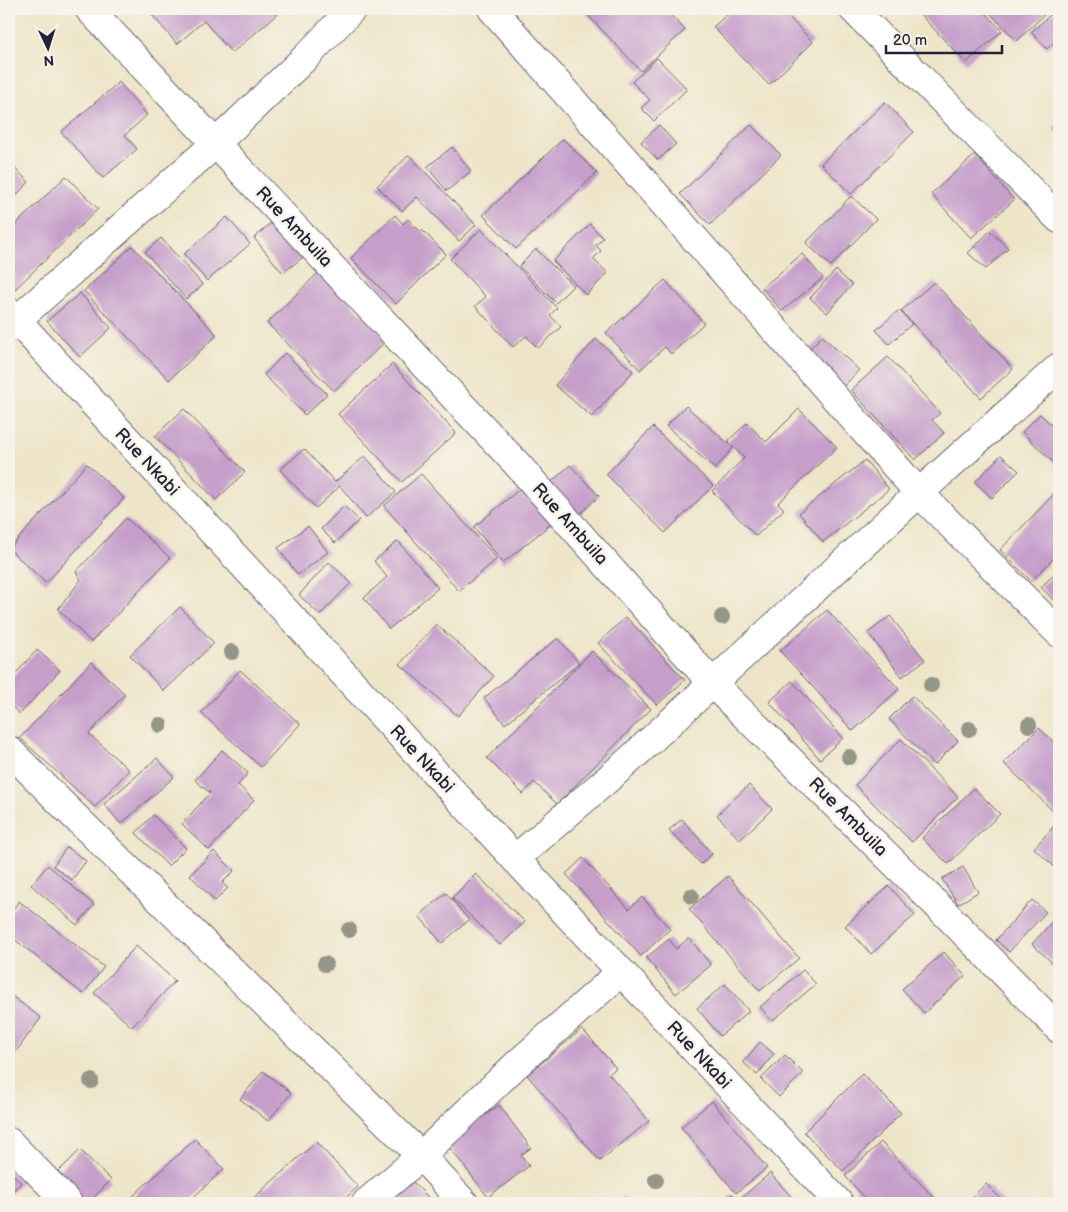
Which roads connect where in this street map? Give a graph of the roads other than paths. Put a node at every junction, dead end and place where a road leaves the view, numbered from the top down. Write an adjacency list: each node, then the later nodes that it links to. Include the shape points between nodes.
1 (89, 9): 5 (street, Rue Ambuila)
2 (352, 9): 5 (street)
3 (492, 9): 9 (street)
4 (853, 9): 6 (street)
5 (215, 144): 7 (street); 11 (street, Rue Ambuila, via 516,463)
6 (1059, 219)
7 (11, 320): 13 (street, Rue Nkabi)
8 (1059, 367): 9 (street)
9 (919, 493): 10 (street); 11 (street)
10 (1059, 634)
11 (713, 684): 13 (street); 15 (street, Rue Ambuila)
12 (9, 750): 17 (street)
13 (515, 859): 14 (street, Rue Nkabi)
14 (621, 972): 17 (street, via 516,1065); 21 (street, Rue Nkabi)
15 (1059, 1030)
16 (9, 1142): 18 (street)
17 (421, 1156): 19 (street); 20 (street)
18 (68, 1203)
19 (366, 1203)
20 (464, 1203)
21 (838, 1203)

